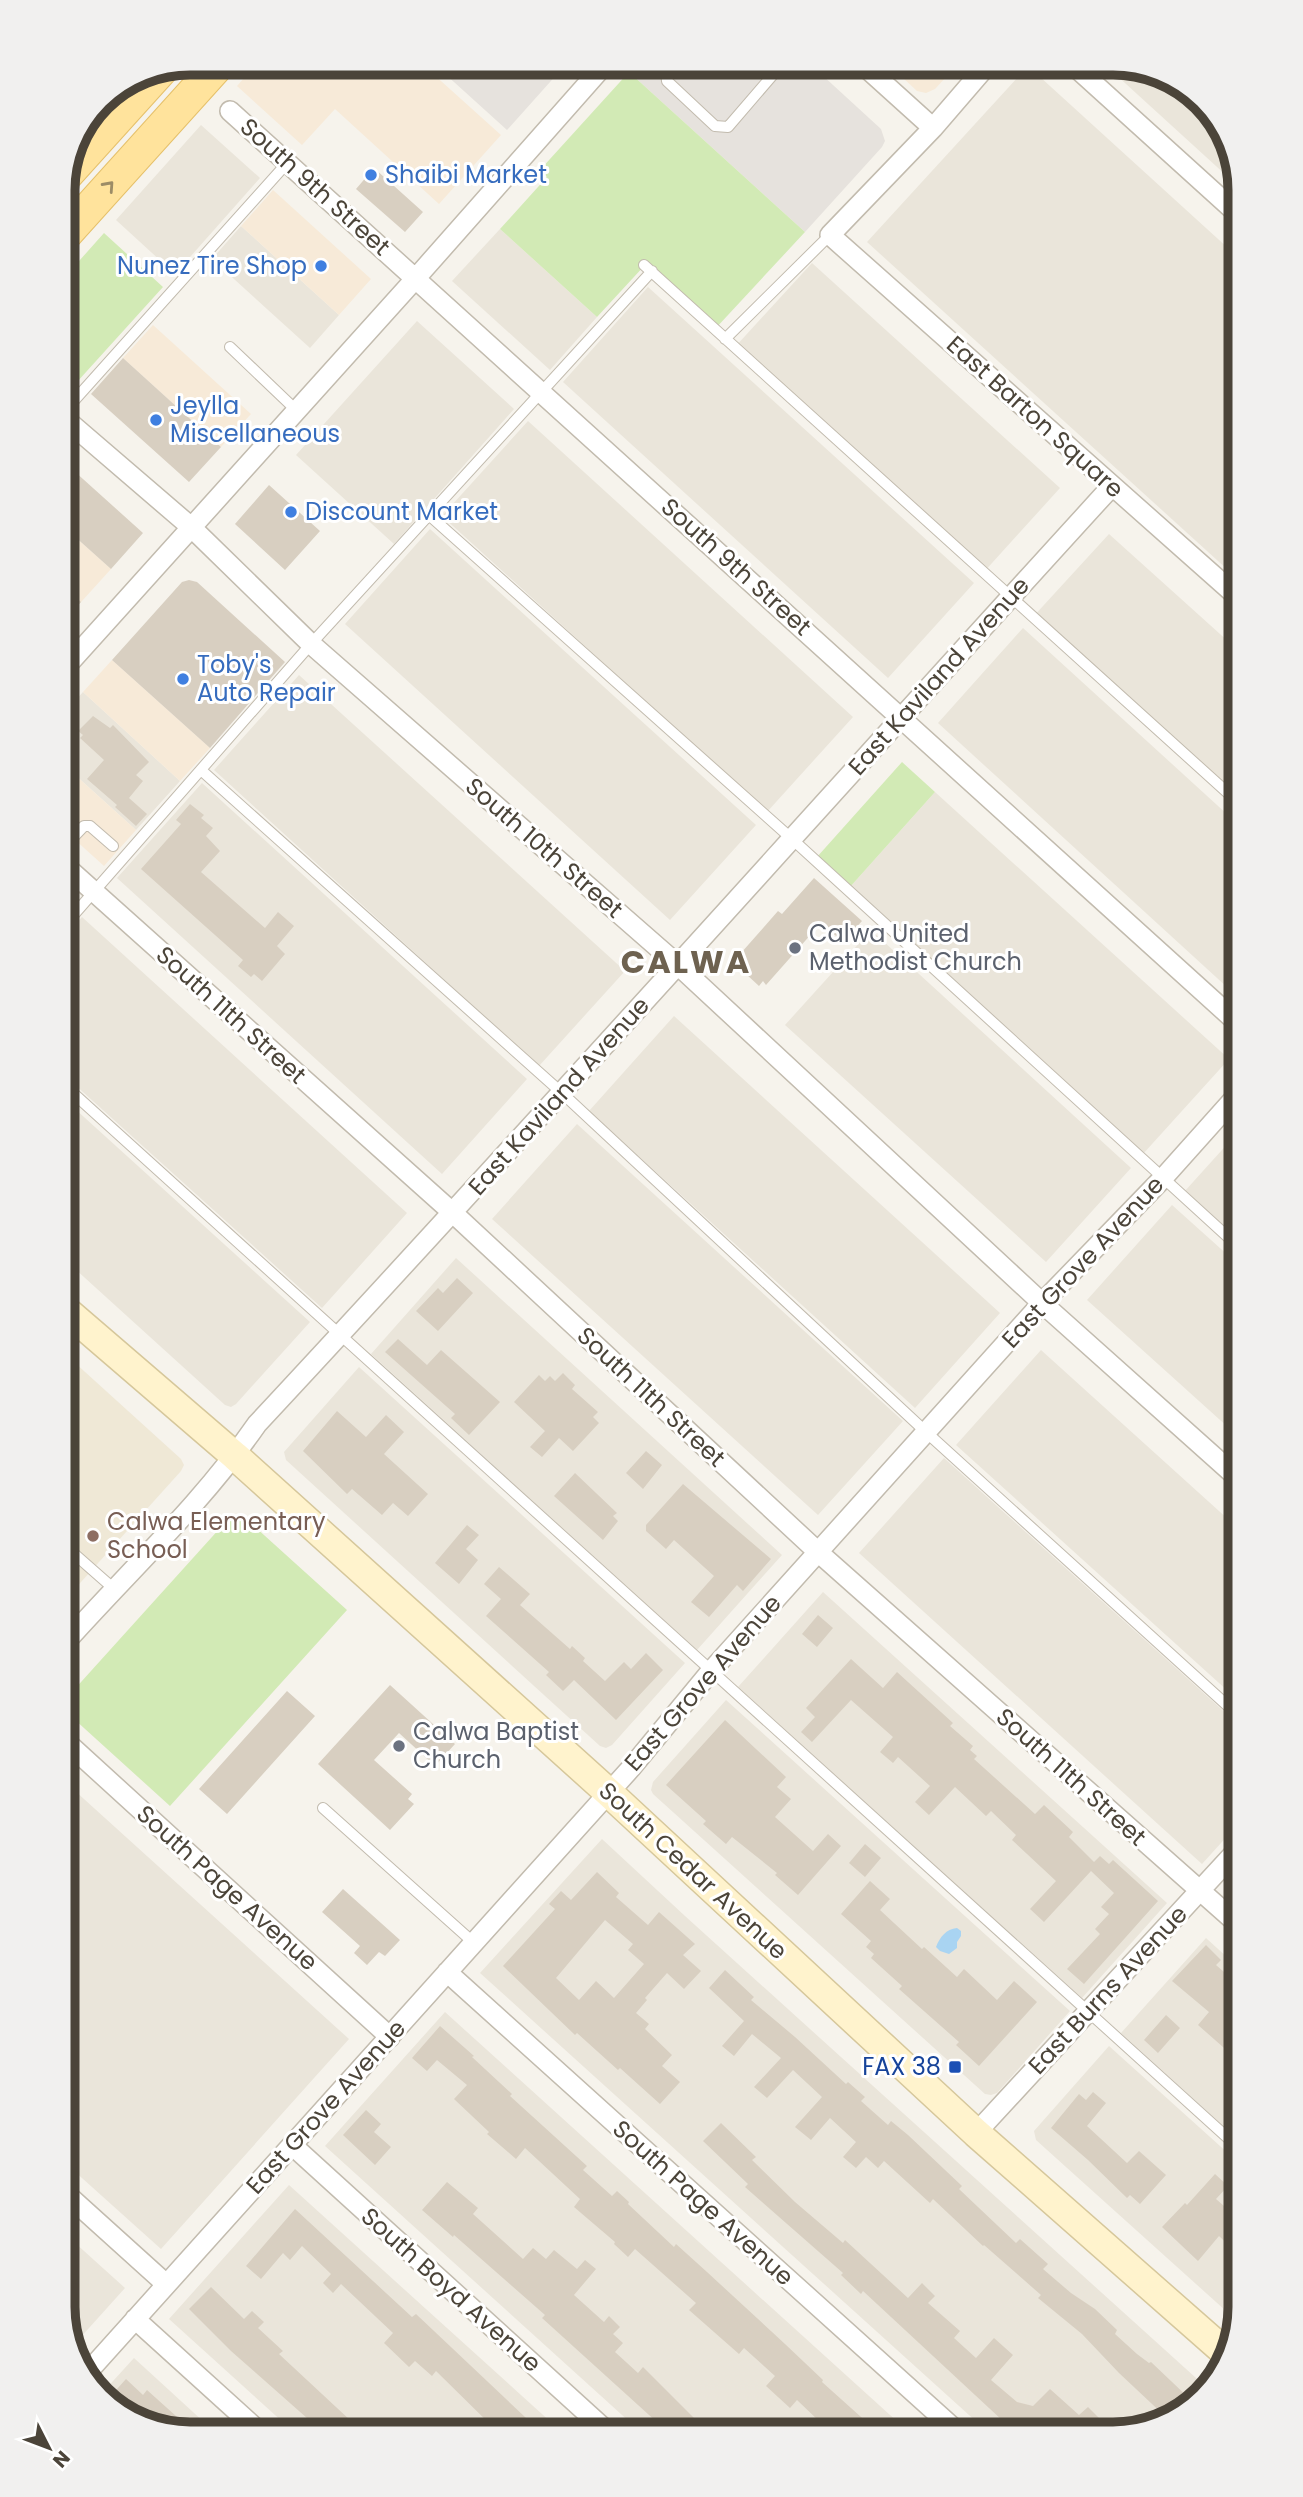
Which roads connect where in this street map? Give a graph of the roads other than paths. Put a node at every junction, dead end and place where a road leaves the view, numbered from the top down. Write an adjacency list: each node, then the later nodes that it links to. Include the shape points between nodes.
1 (209, 75): 14 (main road, one-way to 1)
2 (595, 75): 16 (street)
3 (666, 75): 4 (lane, via 667,81 715,126 728,127)
4 (773, 75)
5 (874, 75): 10 (street)
6 (979, 75): 10 (street)
7 (1084, 75): 13 (street)
8 (149, 83): 11 (main road)
9 (230, 111): 12 (street, South 9th Street)
10 (933, 128): 15 (street)
11 (79, 161)
12 (288, 162): 16 (street, South 9th Street); 20 (lane)
13 (1228, 205)
14 (75, 224)
15 (830, 235): 17 (lane); 23 (street, East Barton Square)
16 (416, 278): 19 (street, South 9th Street); 21 (street)
17 (725, 339): 19 (lane, via 648,268); 27 (lane)
18 (230, 347): 21 (lane)
19 (542, 392): 24 (lane); 30 (street, South 9th Street)
20 (75, 402)
21 (296, 410): 25 (street)
22 (75, 426): 25 (street, South 10th Street)
23 (1112, 485): 26 (street, East Barton Square); 27 (street, East Kaviland Avenue)
24 (429, 515): 28 (lane); 34 (lane)
25 (191, 527): 28 (street, South 10th Street); 29 (street)
26 (1228, 588)
27 (1010, 597): 30 (street, East Kaviland Avenue); 32 (lane)
28 (311, 644): 31 (lane); 39 (street, South 10th Street)
29 (75, 657)
30 (901, 716): 34 (street, East Kaviland Avenue); 40 (street, South 9th Street)
31 (201, 770): 37 (lane); 41 (lane)
32 (1228, 793)
33 (75, 836): 35 (lane, via 90,826)
34 (792, 839): 39 (street, East Kaviland Avenue); 44 (lane)
35 (113, 846)
36 (75, 875): 37 (street, South 11th Street)
37 (94, 893): 38 (lane); 45 (street, South 11th Street)
38 (75, 914)
39 (678, 965): 41 (street, East Kaviland Avenue); 47 (street, South 10th Street)
40 (1228, 1014)
41 (562, 1093): 45 (street, East Kaviland Avenue); 50 (lane)
42 (75, 1095): 49 (lane)
43 (1228, 1105): 44 (street, East Grove Avenue)
44 (1164, 1177): 46 (lane); 47 (street, East Grove Avenue)
45 (453, 1213): 49 (street, East Kaviland Avenue); 53 (street, South 11th Street)
46 (1228, 1237)
47 (1042, 1303): 50 (street, East Grove Avenue); 52 (street, South 10th Street)
48 (75, 1318): 51 (main road, South Cedar Avenue)
49 (340, 1335): 51 (street, East Kaviland Avenue, via 257,1424); 59 (lane)
50 (926, 1432): 53 (street, East Grove Avenue); 60 (lane)
51 (235, 1456): 55 (street, East Kaviland Avenue, via 215,1483); 62 (main road, South Cedar Avenue)
52 (1228, 1469)
53 (818, 1552): 59 (street, East Grove Avenue); 65 (street, South 11th Street)
54 (75, 1555): 55 (lane)
55 (113, 1588): 57 (street, East Kaviland Avenue)
56 (75, 1622): 57 (lane)
57 (80, 1626): 58 (street, East Kaviland Avenue)
58 (75, 1632)
59 (711, 1671): 62 (street, East Grove Avenue); 69 (lane)
60 (1228, 1706)
61 (75, 1750): 70 (street, South Page Avenue)
62 (608, 1793): 67 (street, East Grove Avenue); 71 (main road, South Cedar Avenue)
63 (323, 1808): 67 (lane)
64 (1228, 1860): 65 (street, East Burns Avenue)
65 (1200, 1890): 66 (street, South 11th Street); 69 (street, East Burns Avenue)
66 (1228, 1915)
67 (474, 1943): 68 (street, East Grove Avenue)
68 (447, 1972): 70 (street, East Grove Avenue); 81 (street, South Page Avenue)
69 (1088, 2011): 71 (street, East Burns Avenue); 72 (lane)
70 (390, 2037): 73 (street, East Grove Avenue)
71 (976, 2133): 77 (main road, South Cedar Avenue)
72 (1228, 2137)
73 (292, 2146): 75 (street, East Grove Avenue); 80 (street, South Boyd Avenue)
74 (75, 2202): 75 (street)
75 (166, 2284): 76 (street, East Grove Avenue)
76 (135, 2319): 78 (street, East Grove Avenue); 79 (street)
77 (1220, 2348)
78 (93, 2367)
79 (249, 2422)
80 (597, 2422)
81 (947, 2422)

